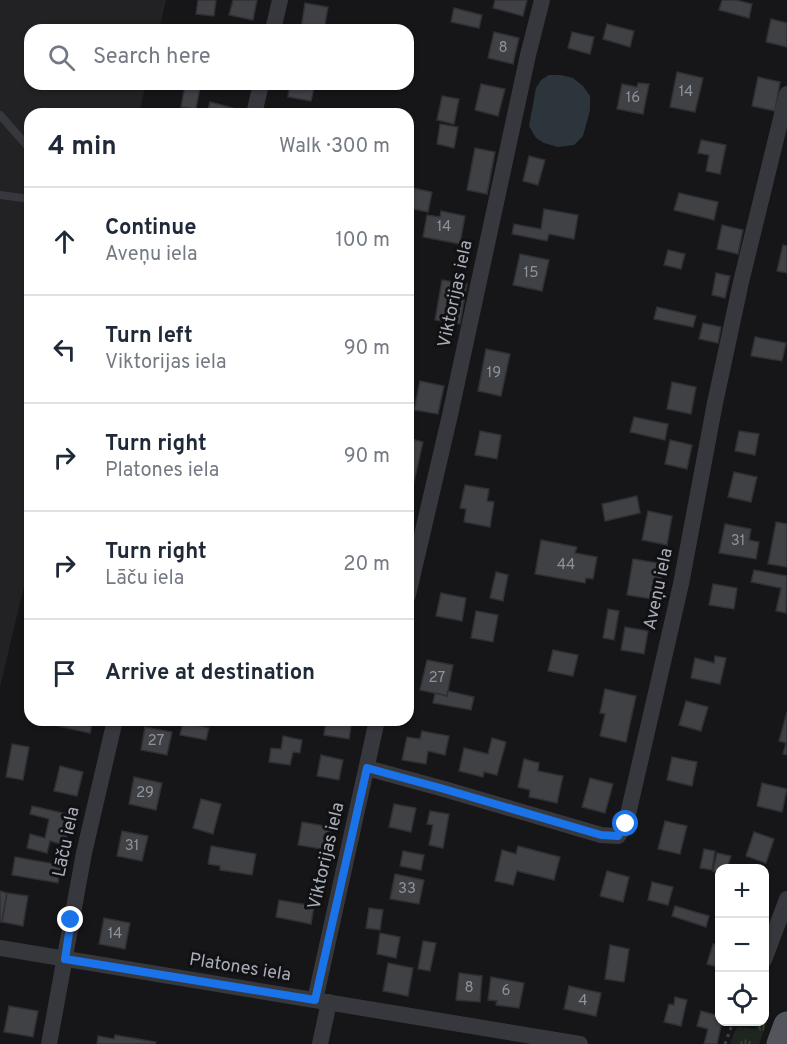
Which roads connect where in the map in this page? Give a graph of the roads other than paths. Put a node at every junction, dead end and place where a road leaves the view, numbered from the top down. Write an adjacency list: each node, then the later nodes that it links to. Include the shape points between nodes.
1 (280, 0): 3 (street)
2 (542, 0): 11 (street, Viktorijas iela)
3 (274, 24)
4 (260, 90): 6 (street)
5 (787, 94): 14 (street, Aveņu iela, via 741,282 681,584 626,824 618,836 601,835)
6 (255, 108)
7 (0, 115): 8 (lane)
8 (24, 142)
9 (0, 195): 10 (lane)
10 (24, 199)
11 (414, 570)
12 (114, 726): 18 (street, Lāču iela, via 84,853)
13 (376, 726): 14 (street, Viktorijas iela)
14 (367, 768): 19 (street, Viktorijas iela)
15 (787, 899): 17 (street)
16 (0, 948): 18 (street, Platones iela)
17 (769, 949)
18 (65, 959): 19 (street, Platones iela); 21 (street, Lāču iela)
19 (322, 1001): 22 (street, Viktorijas iela); 23 (street, Platones iela)
20 (787, 1025): 24 (main road)
21 (49, 1044)
22 (320, 1044)
23 (580, 1044)
24 (780, 1044)

